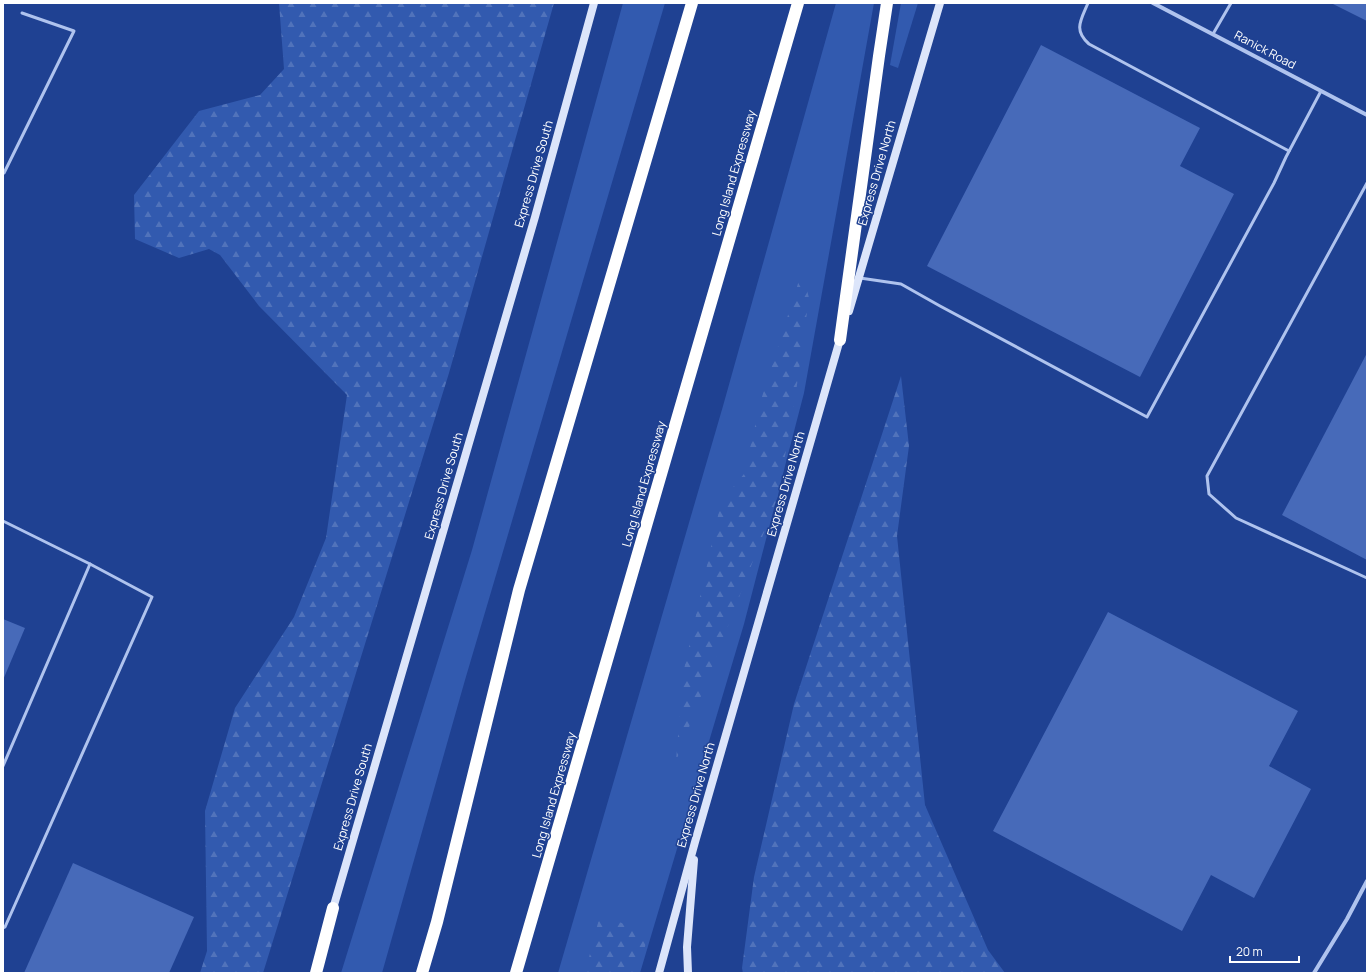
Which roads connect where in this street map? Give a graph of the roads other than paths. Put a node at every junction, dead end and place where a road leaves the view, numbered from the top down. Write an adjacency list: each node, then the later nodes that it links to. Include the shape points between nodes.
1 (594, 3): 24 (main road, Express Drive South, via 535,217)
2 (692, 3): 28 (highway, via 519,590 437,922)
3 (798, 3): 29 (highway, Long Island Expressway)
4 (887, 3): 17 (highway)
5 (940, 3): 16 (main road, Express Drive North)
6 (1088, 3): 13 (lane, via 1079,30 1082,38 1089,44)
7 (1153, 3): 10 (street, Ranick Road)
8 (1231, 3): 10 (lane)
9 (22, 13): 14 (lane, via 74,32)
10 (1214, 34): 11 (street, Ranick Road)
11 (1321, 91): 12 (street, Ranick Road); 13 (lane)
12 (1367, 115)
13 (1290, 151): 16 (lane, via 1147,416 901,284)
14 (3, 172)
15 (1367, 183): 20 (lane, via 1207,476 1208,494 1236,518)
16 (858, 278): 17 (main road, Express Drive North)
17 (840, 340): 22 (main road, Express Drive North)
18 (3, 521): 19 (lane)
19 (90, 564): 21 (lane); 25 (lane, via 152,597)
20 (1367, 578)
21 (3, 766)
22 (695, 842): 30 (main road, Express Drive North); 31 (main road, via 687,947)
23 (1367, 881): 32 (street)
24 (333, 908): 26 (main road, Express Drive South); 27 (highway)
25 (3, 928)
26 (311, 973)
27 (316, 973)
28 (422, 973)
29 (516, 973)
30 (659, 973)
31 (688, 973)
32 (1314, 973)

